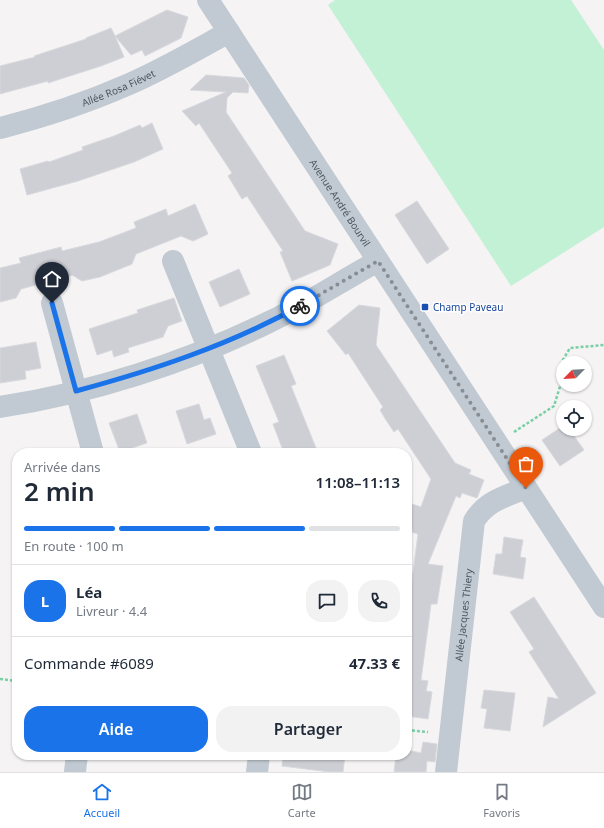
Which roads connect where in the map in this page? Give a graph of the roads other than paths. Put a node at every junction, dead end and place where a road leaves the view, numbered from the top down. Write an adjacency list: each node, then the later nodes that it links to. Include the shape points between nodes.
1 (208, 0): 2 (street, Avenue André Bourvil)
2 (229, 32): 3 (street, Allée Rosa Fiévet, via 127,85 63,110); 5 (street, Avenue André Bourvil)
3 (0, 128)
4 (173, 261): 7 (street)
5 (378, 261): 7 (street, via 268,323); 12 (street, Avenue André Bourvil)
6 (52, 303): 8 (street)
7 (209, 349): 8 (street); 11 (street)
8 (76, 391): 9 (street); 10 (street)
9 (0, 407)
10 (92, 448)
11 (249, 448)
12 (526, 488): 13 (street, Avenue André Bourvil); 16 (street, Allée Jacques Thiery, via 488,505 474,521)
13 (602, 598)
14 (258, 760): 15 (street)
15 (257, 772)
16 (446, 772)

